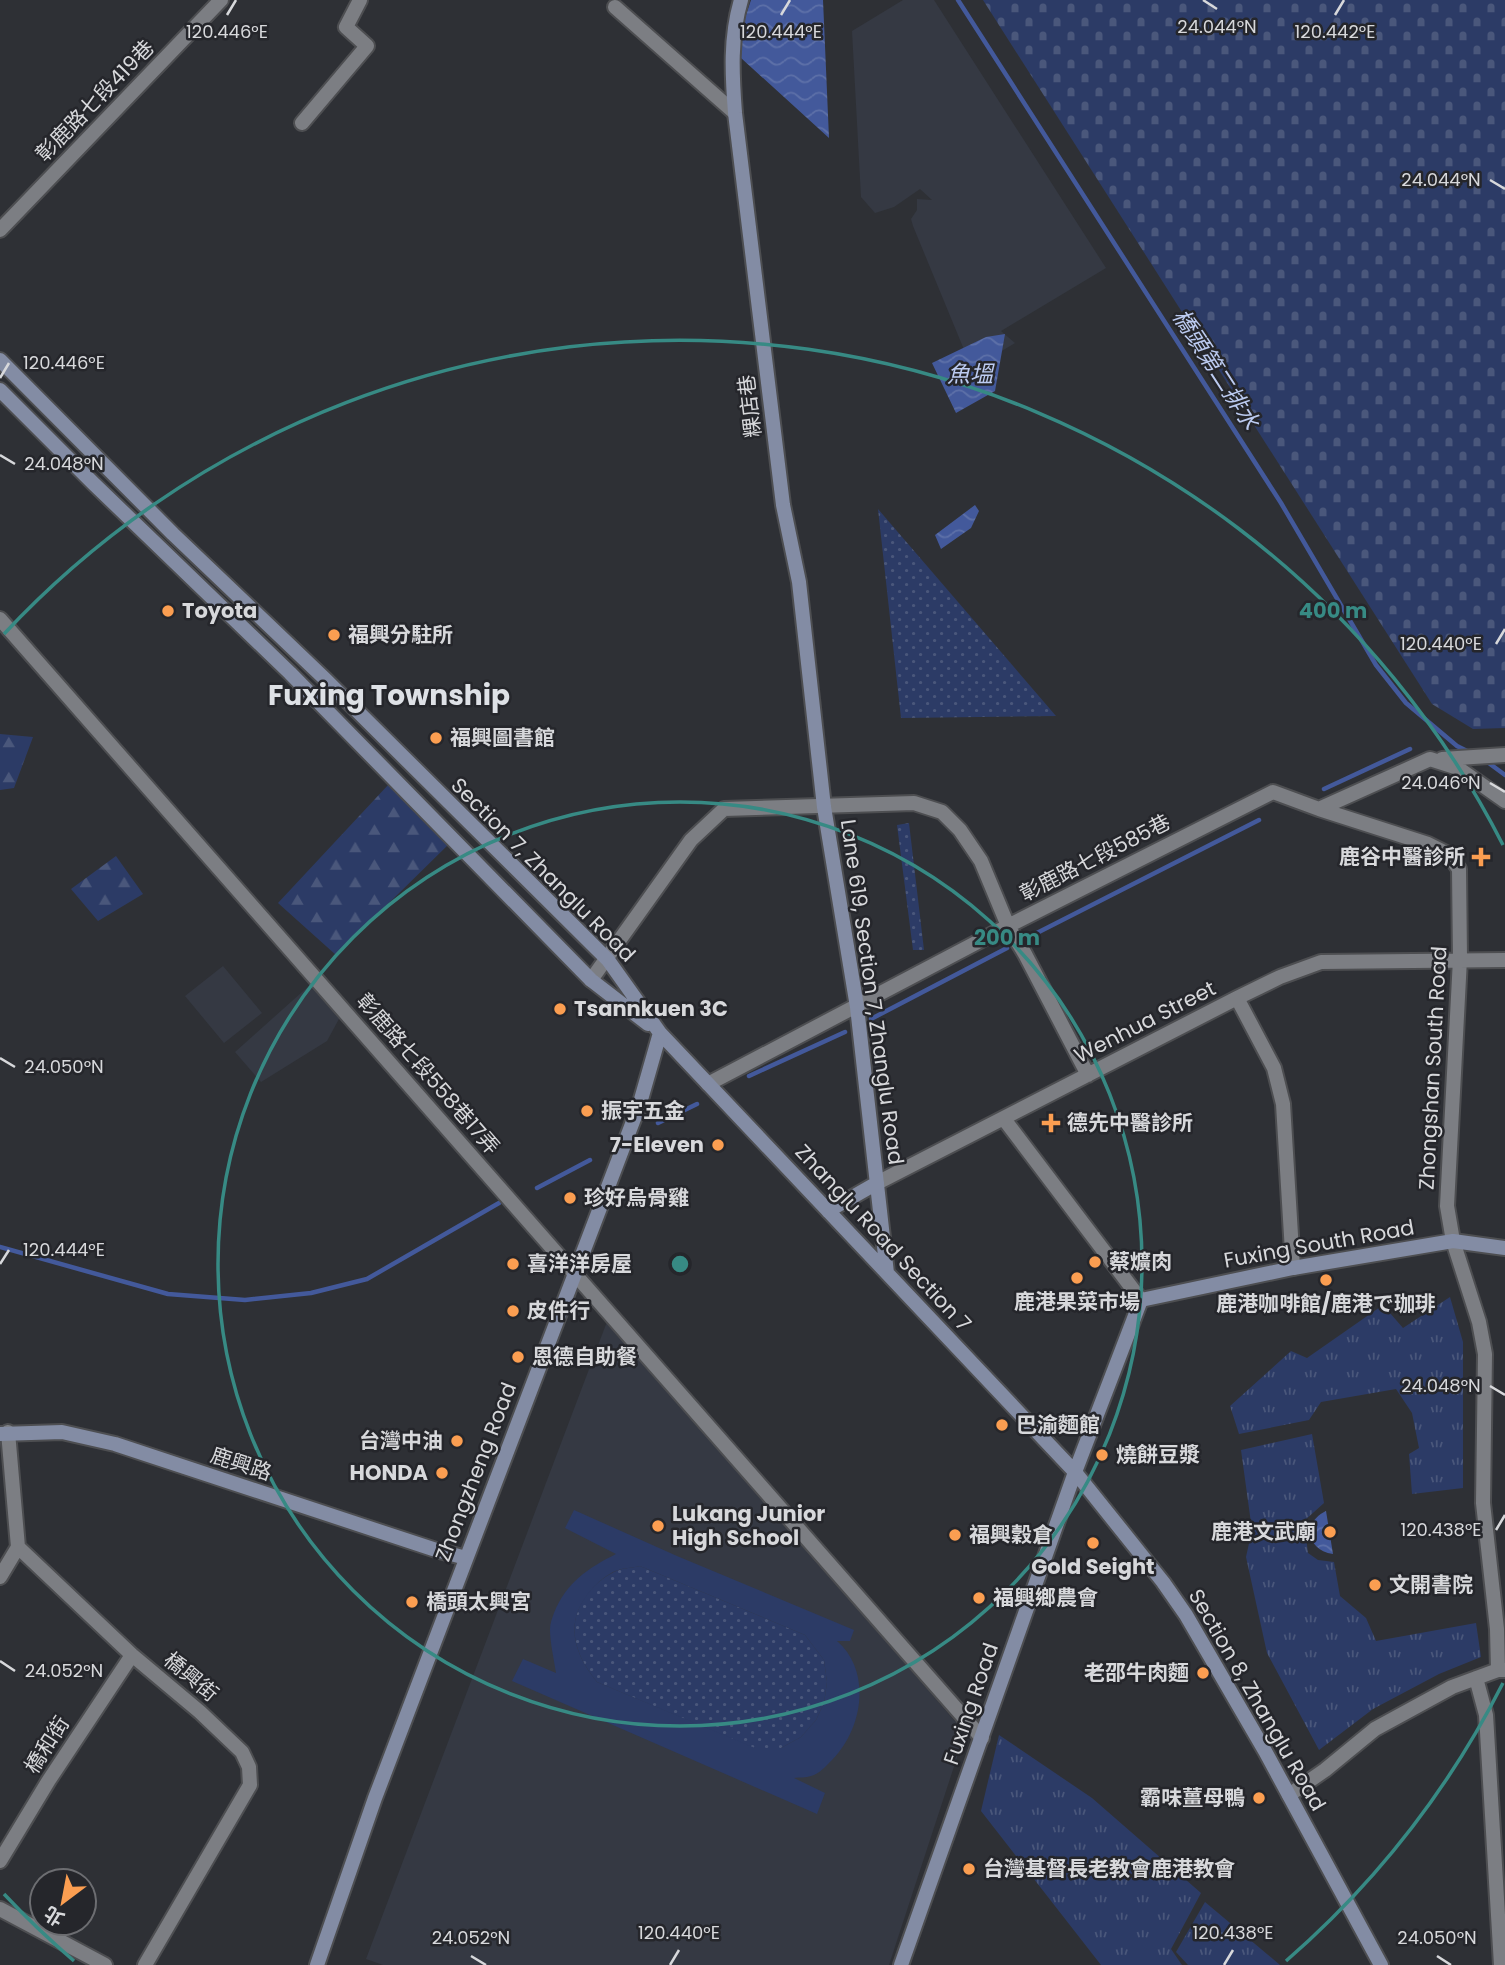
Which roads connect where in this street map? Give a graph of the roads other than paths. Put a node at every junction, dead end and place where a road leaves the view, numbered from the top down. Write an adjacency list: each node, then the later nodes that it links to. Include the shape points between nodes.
1 (221, 0): 7 (street, 彰鹿路七段419巷)
2 (360, 0): 6 (street, via 346,27 367,46)
3 (741, 0): 5 (street, 粿店巷, via 733,25)
4 (615, 7): 5 (street)
5 (735, 113): 14 (street, 粿店巷, via 783,505 799,582)
6 (302, 124)
7 (0, 230)
8 (0, 360): 18 (street, Section 7, Zhanglu Road)
9 (0, 390): 20 (street, Section 7, Zhanglu Road, via 290,673)
10 (0, 619): 32 (street, 彰鹿路七段558巷17弄)
11 (1505, 755): 12 (street)
12 (1430, 759): 13 (street, via 1458,768); 15 (street)
13 (1505, 801)
14 (824, 807): 16 (street, via 914,803 942,812 981,861); 18 (street, via 724,809 691,840); 22 (street, Lane 619, Section 7, Zhanglu Road)
15 (1319, 809): 16 (street, 彰鹿路七段585巷, via 1273,792); 17 (street, Zhongshan South Road, via 1448,854 1459,869)
16 (1008, 926): 22 (street, 彰鹿路七段585巷); 24 (street)
17 (1460, 959): 19 (street, Wenhua Street); 21 (street, Wenhua Street, via 1321,962); 29 (street, Zhongshan South Road, via 1447,1206)
18 (608, 960): 20 (street); 23 (street, Section 7, Zhanglu Road)
19 (1505, 960)
20 (591, 980): 23 (street, Section 7, Zhanglu Road)
21 (1237, 998): 24 (street, Wenhua Street); 31 (street, via 1274,1068 1283,1104)
22 (856, 1007): 25 (street, 彰鹿路七段585巷); 27 (street, Lane 619, Section 7, Zhanglu Road)
23 (660, 1033): 25 (street, Zhanglu Road Section 7); 32 (street, Zhongzheng Road, via 640,1103)
24 (1088, 1075): 26 (street, Wenhua Street)
25 (708, 1084): 28 (street, Zhanglu Road Section 7)
26 (1004, 1119): 27 (street, Wenhua Street); 34 (street)
27 (877, 1183): 28 (street, Wenhua Street); 33 (street, Lane 619, Section 7, Zhanglu Road)
28 (828, 1211): 33 (street, Zhanglu Road Section 7)
29 (1453, 1241): 30 (street, Fuxing South Road); 31 (street, Fuxing South Road); 41 (street, Zhongshan South Road, via 1485,1354 1483,1503)
30 (1505, 1248)
31 (1293, 1268): 34 (street, Fuxing South Road)
32 (575, 1272): 38 (street, Zhongzheng Road); 43 (street, 彰鹿路七段558巷17弄)
33 (887, 1273): 36 (street, Zhanglu Road Section 7)
34 (1141, 1300): 36 (street, Fuxing Road)
35 (4, 1433): 37 (street); 38 (street, 鹿興路, via 62,1432 115,1444)
36 (1075, 1472): 43 (street, Fuxing Road); 44 (street, Section 8, Zhanglu Road, via 1186,1615)
37 (18, 1547): 39 (street); 40 (street, 橋興街)
38 (466, 1558): 49 (street, Zhongzheng Road)
39 (0, 1577)
40 (132, 1655): 45 (street, 橋和街); 48 (street, 橋興街, via 242,1752 250,1785)
41 (1502, 1670): 42 (street)
42 (1476, 1678): 44 (street, via 1375,1729); 52 (street, via 1486,1715)
43 (982, 1738): 50 (street, Fuxing Road)
44 (1289, 1795): 51 (street, Section 8, Zhanglu Road)
45 (0, 1861)
46 (0, 1909): 47 (street)
47 (105, 1965)
48 (145, 1965)
49 (317, 1965)
50 (901, 1965)
51 (1381, 1965)
52 (1501, 1965)

